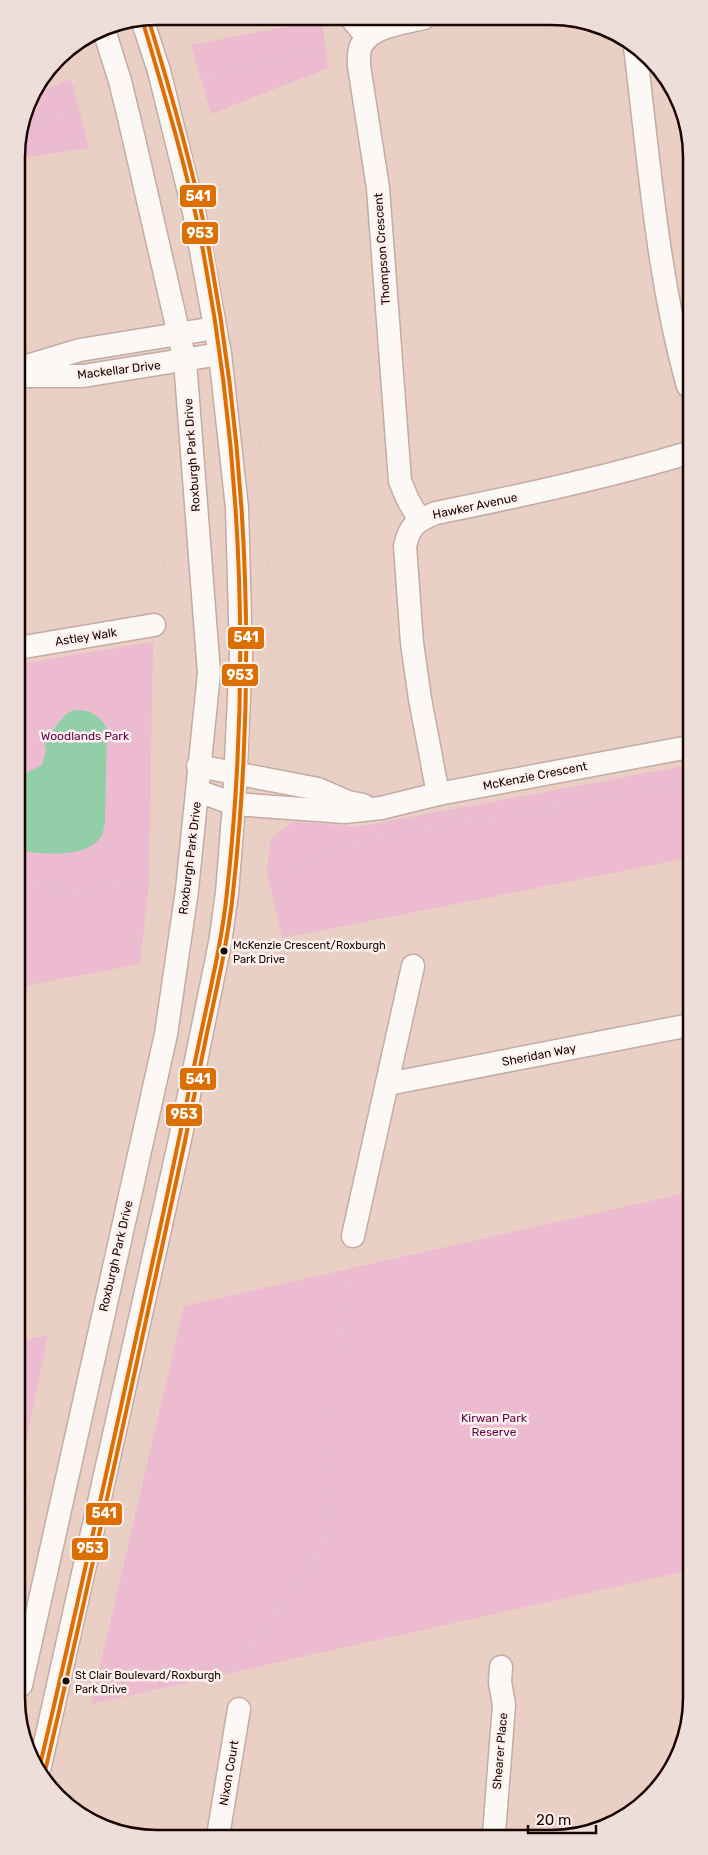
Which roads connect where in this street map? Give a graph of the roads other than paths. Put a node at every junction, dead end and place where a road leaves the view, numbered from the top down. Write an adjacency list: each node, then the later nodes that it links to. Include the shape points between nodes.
1 (357, 25): 2 (street, via 383,30); 14 (street, Thompson Crescent, via 359,66 378,188 400,481)
2 (400, 25)
3 (144, 26): 6 (street, bridge, via 159,70 194,212)
4 (106, 36): 7 (street, Roxburgh Park Drive, bridge, via 120,81)
5 (636, 57): 11 (street, via 663,263)
6 (215, 328): 7 (street, Mackellar Drive); 8 (street)
7 (180, 334): 9 (street, Roxburgh Park Drive); 10 (street, Mackellar Drive, via 80,350)
8 (220, 354): 9 (street, Mackellar Drive); 19 (street, via 237,508 241,654)
9 (185, 361): 12 (street, Mackellar Drive, via 83,376); 18 (street, Roxburgh Park Drive, via 209,673)
10 (25, 367)
11 (683, 367)
12 (25, 376)
13 (683, 454): 14 (street, Hawker Avenue, via 609,476)
14 (419, 519): 21 (street, Hawker Avenue, via 408,531 405,546 412,643)
15 (162, 624): 16 (street, Astley Walk)
16 (25, 647)
17 (683, 748): 21 (street, McKenzie Crescent)
18 (198, 766): 19 (street, McKenzie Crescent); 20 (street, Roxburgh Park Drive)
19 (236, 772): 22 (street); 23 (street, McKenzie Crescent, via 318,789 348,802)
20 (198, 792): 22 (street, McKenzie Crescent); 28 (street, Roxburgh Park Drive, via 166,1034)
21 (438, 794): 23 (street, McKenzie Crescent)
22 (234, 804): 23 (street, McKenzie Crescent, via 345,812); 31 (street, via 220,943 179,1144)
23 (381, 808)
24 (413, 966): 26 (street)
25 (683, 1026): 26 (street, Sheridan Way)
26 (388, 1084): 27 (street)
27 (353, 1236)
28 (25, 1666)
29 (501, 1668): 33 (street, Shearer Place, via 504,1705)
30 (239, 1709): 32 (street, Nixon Court)
31 (41, 1761)
32 (219, 1830)
33 (494, 1830)

